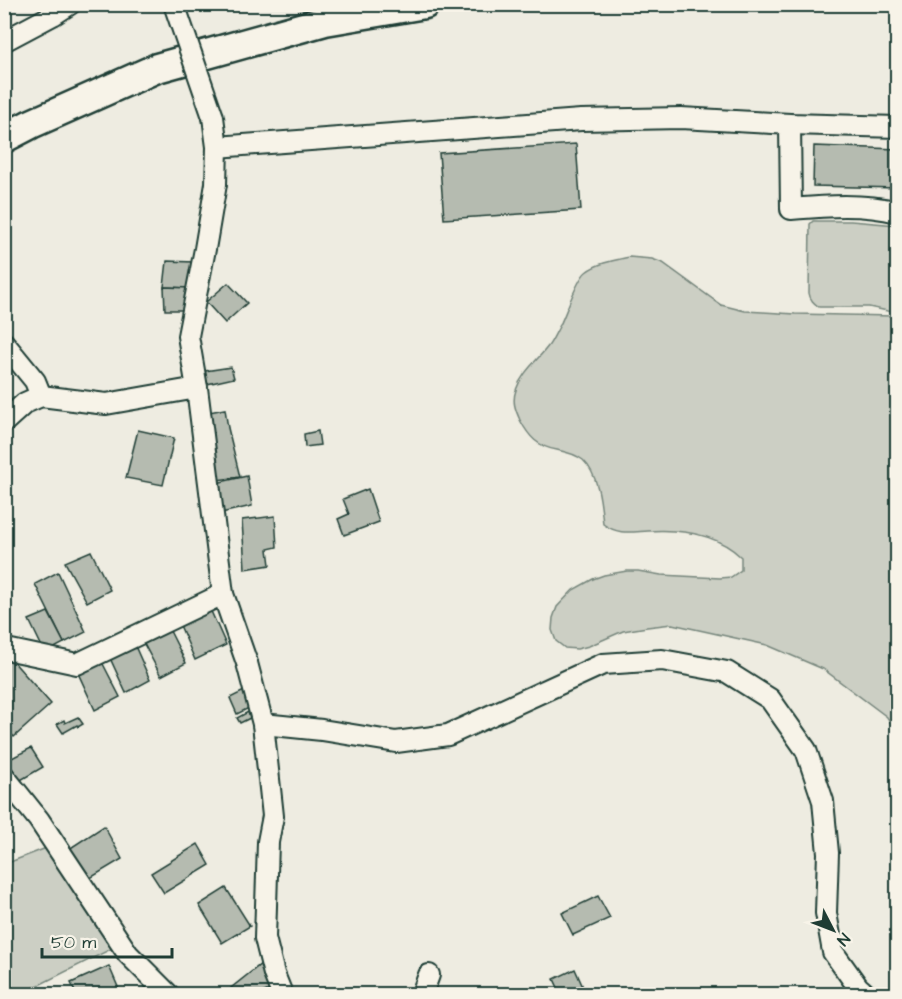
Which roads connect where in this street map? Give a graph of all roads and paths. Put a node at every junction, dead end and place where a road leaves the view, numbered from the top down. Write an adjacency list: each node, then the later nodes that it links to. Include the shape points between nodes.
1 (70, 4): 4 (street)
2 (174, 4): 8 (street, bridge, via 213,117)
3 (425, 4): 7 (highway, via 325,21 157,68)
4 (4, 41)
5 (790, 124): 6 (street); 8 (street, via 681,118 581,120); 9 (street, via 791,209 828,206)
6 (897, 127)
7 (4, 138)
8 (217, 147): 11 (street, via 216,184 188,336)
9 (897, 212)
10 (4, 343): 12 (street, via 35,381)
11 (197, 388): 12 (street, via 106,404); 14 (street)
12 (41, 396): 13 (street, via 25,403)
13 (4, 422)
14 (223, 594): 15 (street, via 77,664); 16 (street)
15 (4, 650)
16 (263, 724): 20 (street, via 273,816 268,842 265,938); 22 (street, via 396,742 448,735 603,663 662,660 727,672 770,699 806,750 823,801 828,853 826,913 833,952)
17 (4, 776): 19 (street, via 39,820 128,954)
18 (429, 975): 21 (street)
19 (168, 994)
20 (282, 994)
21 (422, 994)
22 (866, 994)

